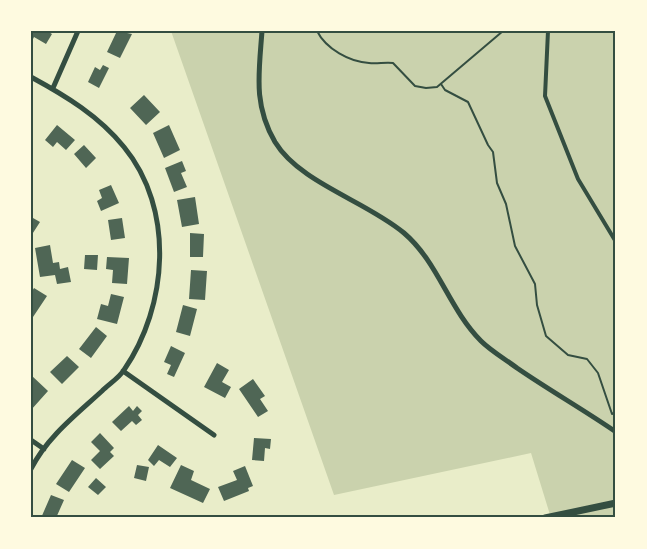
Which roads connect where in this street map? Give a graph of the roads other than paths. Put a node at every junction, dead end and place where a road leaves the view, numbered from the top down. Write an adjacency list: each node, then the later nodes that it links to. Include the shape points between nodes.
1 (78, 31): 5 (street)
2 (262, 31): 8 (street, via 259,102 270,133 286,155 304,172 386,218 406,234 421,249 454,305 481,341 560,398)
3 (548, 31): 6 (street, via 544,96 578,179)
4 (31, 77): 5 (street)
5 (53, 88): 7 (street, via 81,106 124,148 141,173 158,228 160,263 150,320)
6 (616, 242)
7 (124, 371): 9 (street); 11 (street)
8 (616, 432)
9 (214, 435)
10 (31, 440): 11 (street)
11 (44, 449): 12 (street)
12 (31, 468)
13 (616, 503): 14 (street)
14 (545, 518)

